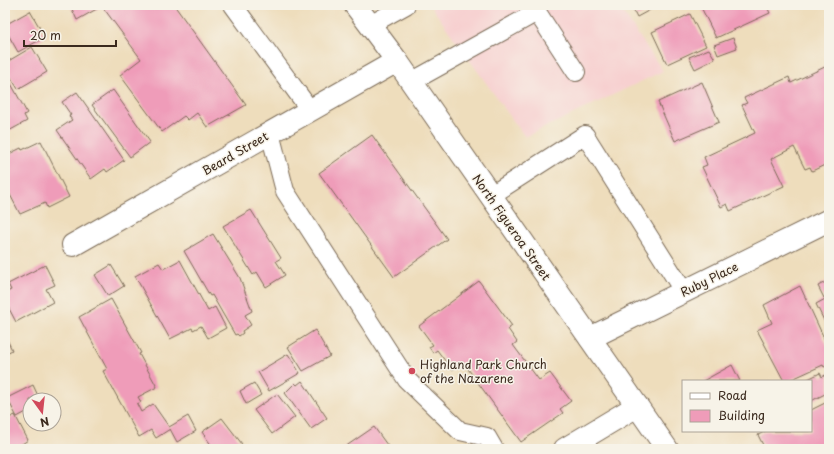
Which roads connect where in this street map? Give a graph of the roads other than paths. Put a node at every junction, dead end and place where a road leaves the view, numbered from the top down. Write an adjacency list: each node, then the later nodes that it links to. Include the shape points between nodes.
1 (232, 5): 9 (lane)
2 (356, 5): 5 (street, North Figueroa Street)
3 (406, 5): 5 (lane)
4 (533, 9): 7 (lane); 8 (lane)
5 (370, 25): 6 (street, North Figueroa Street)
6 (397, 61): 8 (street, North Figueroa Street); 9 (street, Beard Street)
7 (576, 72)
8 (411, 82): 11 (street, North Figueroa Street)
9 (310, 110): 10 (street, Beard Street)
10 (270, 133): 13 (street, Beard Street); 17 (lane, via 284,191 408,380 460,431 487,437)
11 (490, 196): 14 (lane, via 585,135); 15 (street, North Figueroa Street)
12 (829, 220): 14 (street, Ruby Place)
13 (73, 245)
14 (684, 292): 15 (street, Ruby Place)
15 (590, 338): 16 (street, North Figueroa Street)
16 (637, 406): 18 (street); 19 (street, North Figueroa Street)
17 (494, 449)
18 (565, 449)
19 (667, 449)

